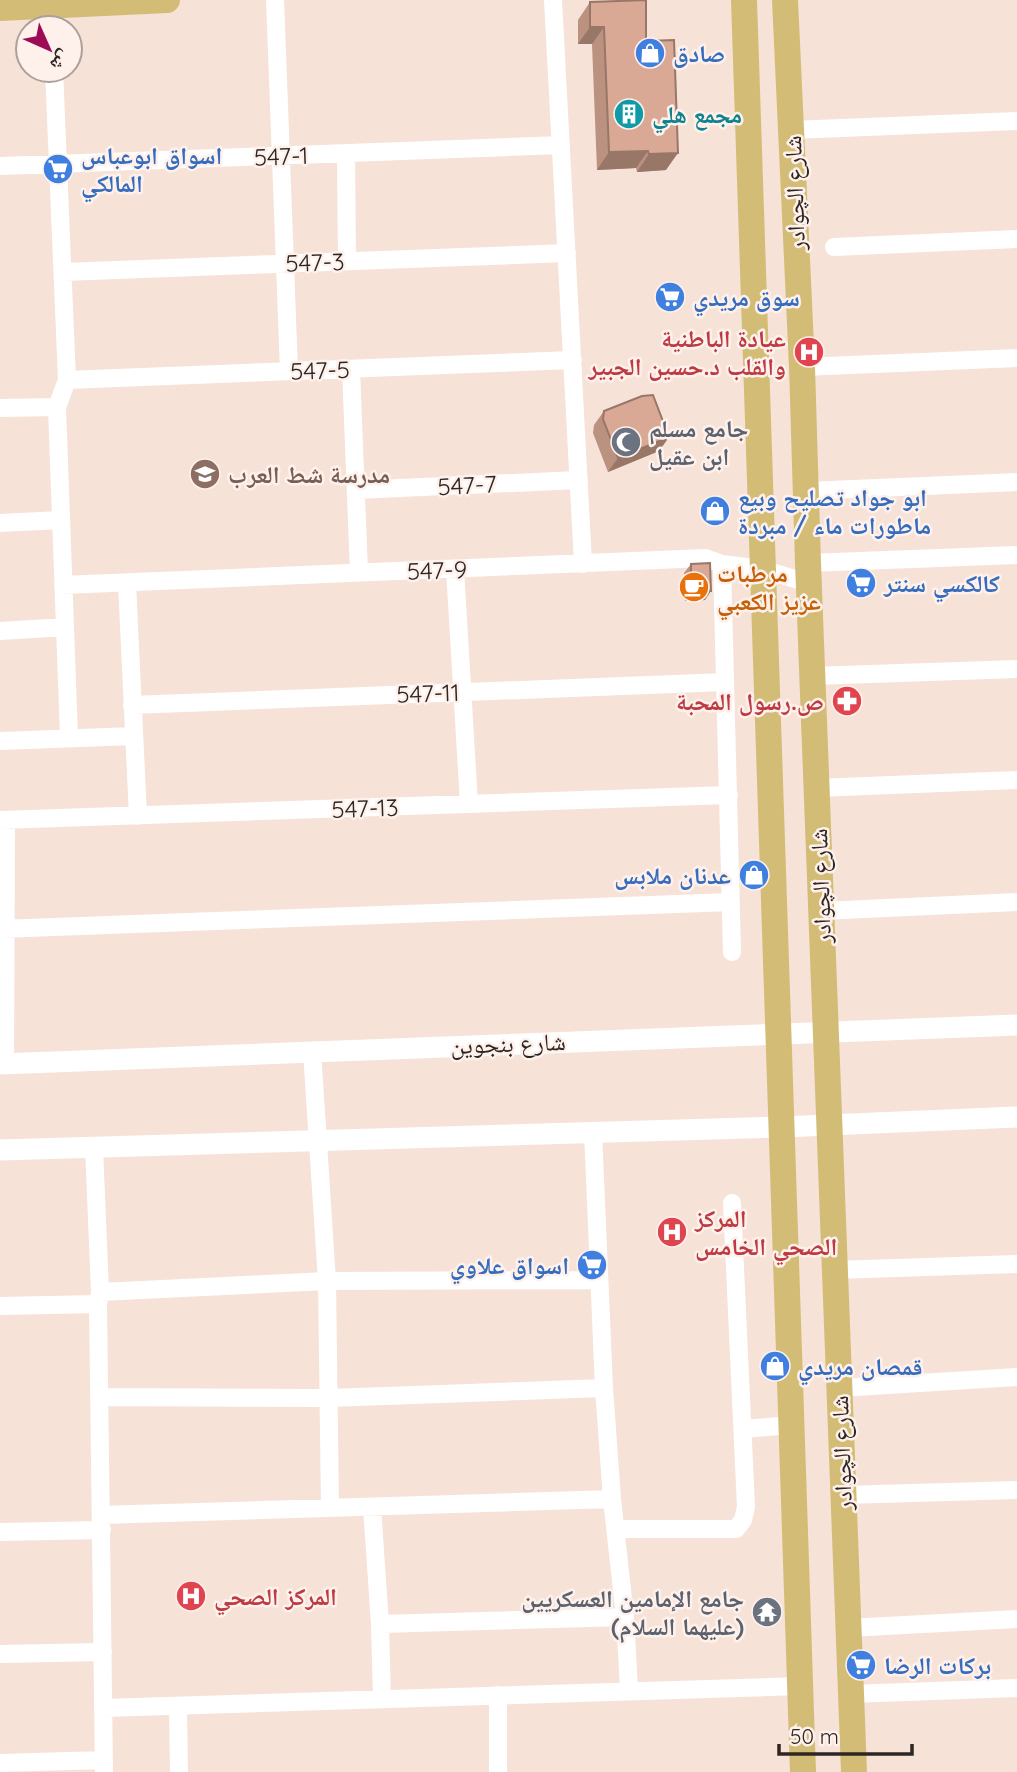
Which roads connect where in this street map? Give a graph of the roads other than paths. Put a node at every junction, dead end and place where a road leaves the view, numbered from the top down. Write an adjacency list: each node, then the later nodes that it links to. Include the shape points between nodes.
1 (167, 0): 8 (main road)
2 (275, 0): 14 (street)
3 (554, 0): 12 (street)
4 (744, 0): 41 (main road, شارع الچوادر)
5 (785, 0): 11 (main road, شارع الچوادر)
6 (0, 8): 7 (main road)
7 (34, 14)
8 (71, 14)
9 (55, 84): 15 (street)
10 (1017, 121): 11 (street)
11 (791, 130): 25 (main road, شارع الچوادر)
12 (561, 145): 13 (street, 547-1); 19 (street)
13 (346, 153): 14 (street, 547-1); 20 (street)
14 (281, 156): 15 (street, 547-1); 21 (street)
15 (58, 164): 16 (street, 547-1); 22 (street)
16 (0, 166)
17 (1017, 239): 18 (street)
18 (834, 247)
19 (567, 253): 20 (street, 547-3); 24 (street)
20 (347, 261): 21 (street, 547-3)
21 (285, 263): 22 (street, 547-3); 27 (street)
22 (63, 272): 28 (street)
23 (1017, 358): 25 (street)
24 (573, 360): 26 (street, 547-5); 31 (street)
25 (802, 367): 34 (main road, شارع الچوادر)
26 (351, 369): 27 (street, 547-5); 33 (street)
27 (289, 371): 28 (street, 547-5)
28 (67, 380): 29 (street)
29 (57, 407): 30 (street); 35 (street)
30 (0, 408)
31 (579, 480): 33 (street, 547-7); 38 (street)
32 (1017, 482): 34 (street)
33 (356, 490): 42 (street)
34 (807, 491): 43 (main road, شارع الچوادر)
35 (61, 520): 36 (street); 45 (street)
36 (0, 523)
37 (1017, 555): 43 (street, 547-9)
38 (583, 564): 39 (street, 547-9, via 705,558); 40 (street, 547-9)
39 (722, 564): 41 (street, 547-9); 50 (street)
40 (455, 569): 42 (street, 547-9); 51 (street)
41 (762, 569): 43 (street, 547-9); 69 (main road, شارع الچوادر)
42 (359, 573): 44 (street, 547-9)
43 (808, 573): 49 (main road, شارع الچوادر)
44 (127, 583): 45 (street, 547-9); 52 (street)
45 (63, 585): 46 (street)
46 (65, 627): 47 (street); 54 (street)
47 (0, 631)
48 (1017, 669): 49 (street)
49 (812, 676): 57 (main road, شارع الچوادر)
50 (725, 682): 51 (street, 547-11); 58 (street)
51 (461, 692): 52 (street, 547-11); 59 (street)
52 (132, 705): 53 (street)
53 (133, 736): 54 (street); 60 (street)
54 (69, 737): 55 (street)
55 (0, 741)
56 (1017, 780): 57 (street)
57 (816, 788): 64 (main road, شارع الچوادر)
58 (729, 795): 59 (street, 547-13); 62 (street)
59 (469, 804): 60 (street, 547-13)
60 (138, 816): 61 (street, 547-13)
61 (3, 820): 65 (street)
62 (731, 902): 65 (street); 66 (street)
63 (1017, 902): 64 (street)
64 (821, 911): 68 (main road, شارع الچوادر)
65 (3, 929): 71 (street)
66 (732, 952)
67 (1017, 1025): 68 (street, شارع بنجوين)
68 (825, 1031): 69 (street, شارع بنجوين); 73 (main road, شارع الچوادر)
69 (778, 1033): 70 (street, شارع بنجوين); 74 (main road, شارع الچوادر)
70 (312, 1051): 71 (street, شارع بنجوين); 76 (street)
71 (3, 1064)
72 (1017, 1117): 73 (street)
73 (829, 1125): 74 (street); 81 (main road, شارع الچوادر)
74 (781, 1126): 75 (street); 91 (main road, شارع الچوادر)
75 (593, 1132): 76 (street); 83 (street)
76 (317, 1141): 77 (street); 82 (street)
77 (94, 1147): 78 (street); 84 (street)
78 (0, 1150)
79 (732, 1203): 92 (street)
80 (1017, 1264): 81 (street)
81 (835, 1270): 88 (main road, شارع الچوادر)
82 (327, 1280): 83 (street); 84 (street); 90 (street)
83 (599, 1280): 87 (street)
84 (99, 1298): 85 (street); 89 (street)
85 (0, 1306)
86 (1017, 1377): 88 (street)
87 (604, 1388): 90 (street); 95 (street)
88 (839, 1388): 94 (main road, شارع الچوادر)
89 (101, 1397): 90 (street); 98 (street)
90 (329, 1398): 97 (street)
91 (791, 1425): 92 (street); 107 (main road, شارع الچوادر)
92 (743, 1429): 99 (street, via 746,1507 736,1530)
93 (1017, 1490): 94 (street)
94 (843, 1495): 104 (main road, شارع الچوادر)
95 (612, 1499): 96 (street); 99 (street)
96 (372, 1507): 97 (street); 103 (street)
97 (330, 1508): 98 (street)
98 (101, 1523): 100 (street); 105 (street)
99 (617, 1529): 101 (street)
100 (0, 1532)
101 (625, 1617): 103 (street); 109 (street)
102 (1017, 1619): 104 (street)
103 (380, 1625): 112 (street)
104 (848, 1628): 110 (main road, شارع الچوادر)
105 (103, 1652): 106 (street); 114 (street)
106 (0, 1654)
107 (800, 1686): 109 (street); 119 (main road, شارع الچوادر)
108 (1017, 1688): 110 (street)
109 (629, 1690): 111 (street)
110 (851, 1694): 120 (main road, شارع الچوادر)
111 (498, 1695): 112 (street); 118 (street)
112 (382, 1699): 113 (street)
113 (178, 1706): 114 (street); 117 (street)
114 (103, 1708): 116 (street)
115 (0, 1763): 116 (street)
116 (104, 1766)
117 (179, 1772)
118 (498, 1772)
119 (803, 1772)
120 (853, 1772)

